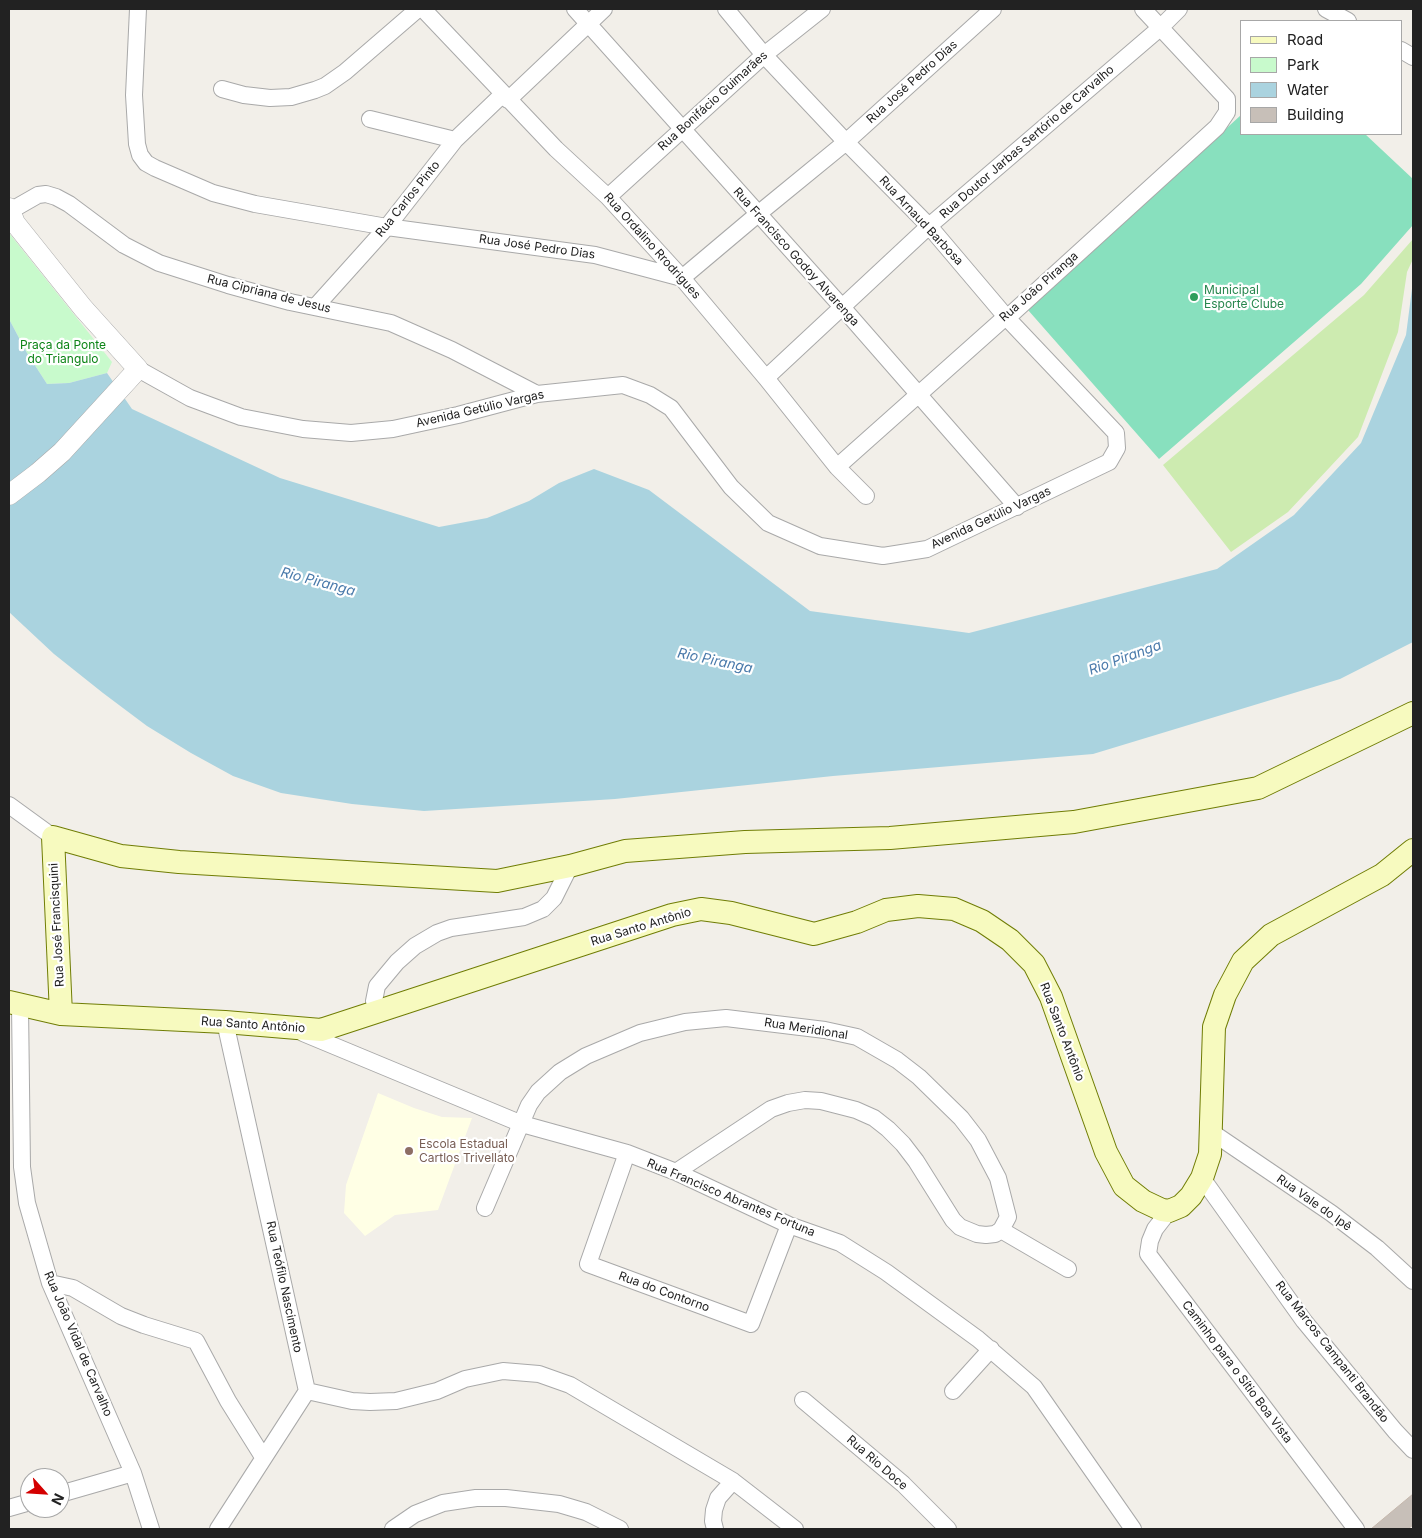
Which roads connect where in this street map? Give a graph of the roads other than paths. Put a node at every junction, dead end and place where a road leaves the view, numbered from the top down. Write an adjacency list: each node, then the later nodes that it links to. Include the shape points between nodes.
1 (138, 9): 28 (street, Rua José Pedro Dias, via 134,95 137,144 146,163 213,193 255,204)
2 (418, 9): 18 (street, via 325,86 292,97 270,98)
3 (423, 9): 19 (street, Rua Ordalino Rrodrigues)
4 (575, 9): 13 (street, Rua Francisco Godoy Alvarenga)
5 (604, 9): 13 (street, Rua Carlos Pinto)
6 (726, 9): 16 (street, Rua Arnaud Barbosa)
7 (822, 9): 16 (street, Rua Bonifácio Guimarães)
8 (993, 9): 23 (street, Rua José Pedro Dias)
9 (1143, 9): 14 (street)
10 (1179, 9): 14 (street, Rua Doutor Jarbas Sertório de Carvalho)
11 (1326, 9): 12 (street)
12 (1346, 20)
13 (588, 24): 19 (street, Rua Carlos Pinto); 21 (street, Rua Francisco Godoy Alvarenga)
14 (1160, 28): 27 (street, Rua Doutor Jarbas Sertório de Carvalho); 32 (street, Rua João Piranga, via 1226,99 1227,112 1217,127)
15 (1402, 51): 17 (street)
16 (764, 54): 21 (street, Rua Bonifácio Guimarães); 23 (street, Rua Arnaud Barbosa)
17 (1413, 57)
18 (222, 89)
19 (505, 97): 22 (street, Rua Carlos Pinto); 24 (street, Rua Ordalino Rrodrigues)
20 (370, 119): 22 (street)
21 (682, 129): 24 (street, Rua Bonifácio Guimarães); 26 (street, Rua Francisco Godoy Alvarenga)
22 (455, 140): 28 (street, Rua Carlos Pinto)
23 (846, 142): 26 (street, Rua José Pedro Dias); 27 (street, Rua Arnaud Barbosa)
24 (608, 197): 29 (street, Rua Ordalino Rrodrigues)
25 (9, 209): 30 (street, Rua Cipriana de Jesus, via 46,194 69,204 124,245 159,262 228,286); 33 (street, via 23,233)
26 (758, 214): 29 (street, Rua José Pedro Dias); 31 (street, Rua Francisco Godoy Alvarenga)
27 (929, 226): 31 (street, Rua Doutor Jarbas Sertório de Carvalho); 32 (street, Rua Arnaud Barbosa)
28 (388, 227): 29 (street, Rua José Pedro Dias, via 595,255); 30 (street, Rua Carlos Pinto)
29 (682, 278): 34 (street, Rua Ordalino Rrodrigues)
30 (316, 306): 35 (street, Rua Cipriana de Jesus, via 391,322)
31 (842, 307): 34 (street, Rua Doutor Jarbas Sertório de Carvalho); 36 (street, Rua Francisco Godoy Alvarenga)
32 (1007, 318): 36 (street, Rua João Piranga); 37 (street, Rua Arnaud Barbosa)
33 (134, 374): 35 (street, Avenida Getúlio Vargas, via 241,418 303,429 351,433 392,429); 39 (street, via 62,452)
34 (766, 378): 38 (street, Rua Ordalino Rrodrigues)
35 (537, 394): 41 (street, Avenida Getúlio Vargas, via 623,385 650,395 671,408 731,486 768,523 820,546 882,556 927,549)
36 (918, 395): 38 (street, Rua João Piranga); 41 (street, Rua Francisco Godoy Alvarenga)
37 (1116, 433): 41 (street, Avenida Getúlio Vargas, via 1117,448 1109,462)
38 (838, 467): 40 (street, Rua Ordalino Rrodrigues)
39 (9, 495)
40 (866, 496)
41 (1017, 507)
42 (1413, 713): 46 (main road, via 1258,788 1074,822 890,838 745,842 635,850)
43 (9, 805): 44 (street)
44 (53, 836): 46 (main road, via 121,856 435,878 497,880); 49 (main road, Rua José Francisquini)
45 (1413, 850): 53 (main road, via 1382,875 1271,935 1244,961 1225,995 1214,1027)
46 (570, 866): 48 (street, via 554,898 543,909 524,917 451,928 415,946 377,986 374,1001)
47 (14, 1003): 49 (main road, Rua Santo Antônio); 63 (street, Rua João Vidal de Carvalho, via 22,1167 27,1203)
48 (378, 1012): 51 (main road, Rua Santo Antônio, via 321,1030); 58 (main road, Rua Santo Antônio, via 672,915 701,909 730,912 814,934 886,910 918,906 954,909 982,921 1010,940 1034,964 1051,997 1106,1152 1124,1186 1143,1201)
49 (61, 1014): 50 (main road, Rua Santo Antônio)
50 (225, 1022): 51 (main road, Rua Santo Antônio); 65 (street, Rua Teófilo Nascimento)
51 (290, 1028): 52 (street, Rua Francisco Abrantes Fortuna)
52 (522, 1124): 54 (street, Rua Francisco Abrantes Fortuna); 57 (street, Rua Meridional); 60 (street, Rua Meridional, via 538,1092 560,1072 586,1056 640,1033 676,1024 726,1018 857,1037 919,1077 961,1118 978,1140 998,1178 1008,1217)
53 (1210, 1131): 56 (main road, via 1210,1154); 62 (street, Rua Vale do Ipê, via 1331,1214 1377,1248)
54 (627, 1154): 55 (street, Rua Francisco Abrantes Fortuna); 59 (street, Rua do Contorno, via 588,1264 751,1324)
55 (676, 1172): 59 (street, Rua Francisco Abrantes Fortuna); 60 (street, via 771,1109 804,1100 837,1104 874,1118 903,1144 960,1227 986,1235)
56 (1202, 1178): 58 (main road, via 1186,1202); 68 (street, Rua Marcos Campanti Brandão, via 1304,1320)
57 (485, 1208)
58 (1169, 1211): 81 (street, Caminho para o Sítio Boa Vista, via 1155,1229 1148,1254)
59 (789, 1225): 64 (street, Rua Francisco Abrantes Fortuna, via 840,1243 886,1272)
60 (1002, 1230): 61 (street)
61 (1068, 1268)
62 (1413, 1281)
63 (50, 1283): 69 (street, via 73,1288 121,1316 196,1341); 70 (street, Rua João Vidal de Carvalho)
64 (991, 1349): 66 (street); 80 (street, Rua Francisco Abrantes Fortuna, via 1034,1387)
65 (307, 1391): 69 (street); 71 (street, via 352,1401 396,1401 437,1391 465,1379 503,1371 539,1374 570,1385)
66 (953, 1391)
67 (803, 1400): 79 (street, Rua Rio Doce, via 903,1484)
68 (1413, 1450)
69 (263, 1457): 74 (street)
70 (132, 1473): 72 (street); 73 (street, Rua João Vidal de Carvalho)
71 (732, 1481): 77 (street, via 718,1498 714,1510); 78 (street)
72 (70, 1491)
73 (151, 1529)
74 (218, 1529)
75 (392, 1529): 76 (street, via 415,1514 443,1503 506,1498 559,1504 586,1512)
76 (620, 1529)
77 (715, 1529)
78 (795, 1529)
79 (948, 1529)
80 (1133, 1529)
81 (1356, 1529)

